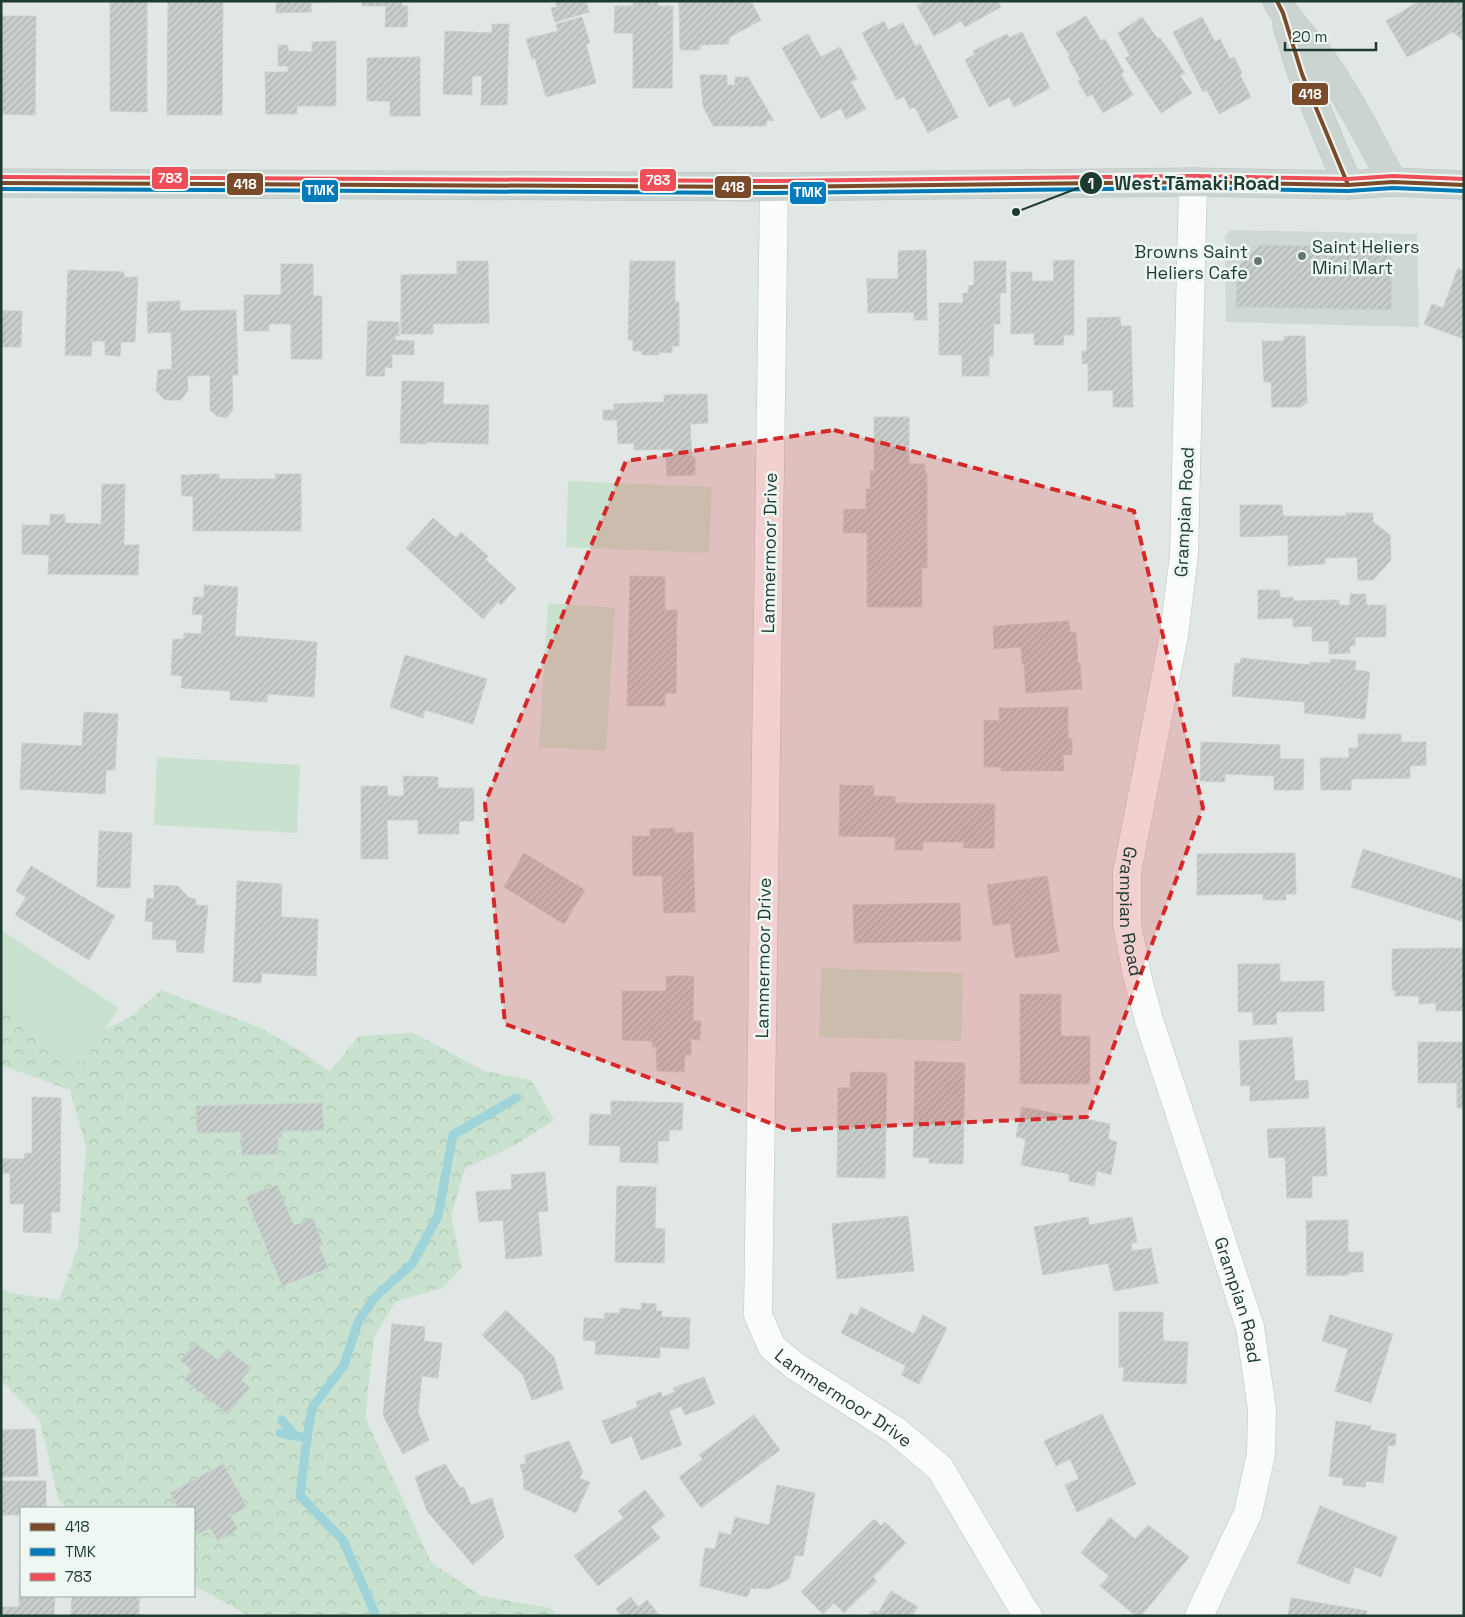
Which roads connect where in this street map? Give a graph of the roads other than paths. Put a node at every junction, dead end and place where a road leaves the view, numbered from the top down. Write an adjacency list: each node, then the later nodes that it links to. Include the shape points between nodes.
1 (1280, 7): 3 (main road, via 1326,65); 5 (main road, via 1302,74)
2 (1193, 182): 5 (main road); 7 (main road); 9 (street, Grampian Road, via 1184,555 1174,635 1127,872 1127,924 1136,975 1149,1020 1250,1327 1262,1409 1261,1454 1248,1512)
3 (1393, 182): 5 (main road); 6 (main road)
4 (1, 183): 7 (main road)
5 (1348, 185)
6 (1464, 185)
7 (774, 187): 8 (street, Lammermoor Drive, via 758,1315 772,1347 795,1366 896,1431 940,1468)
8 (1028, 1616)
9 (1199, 1616)

